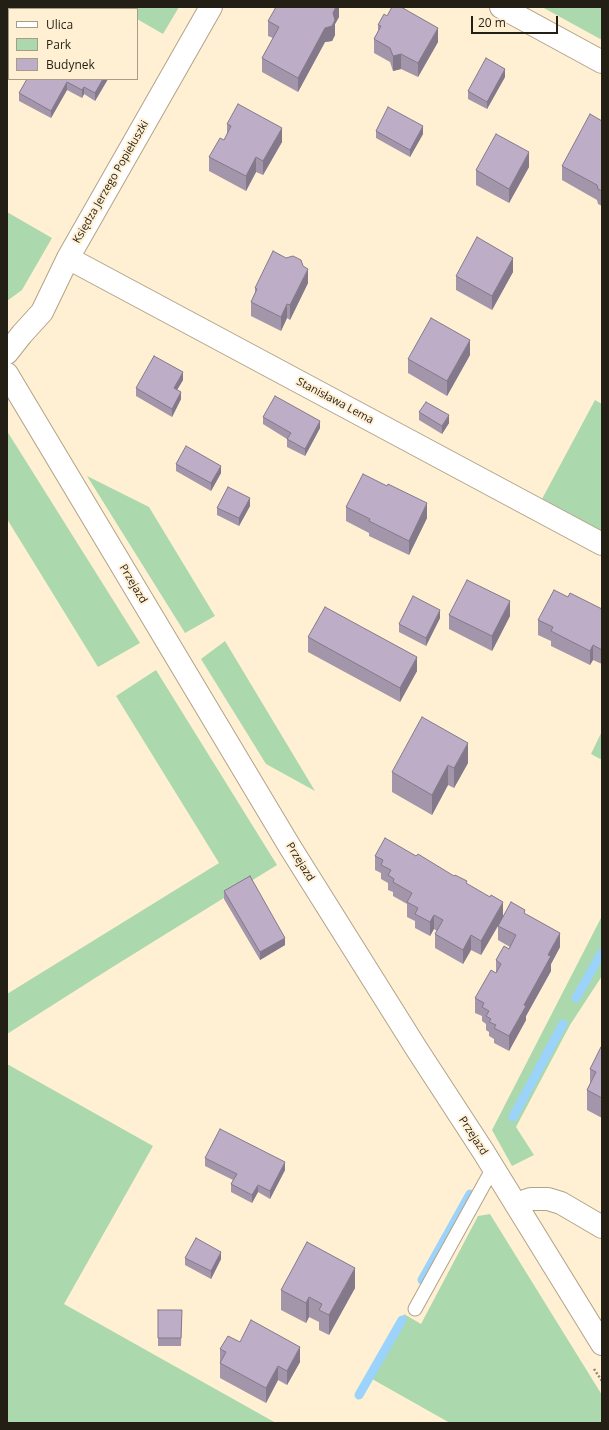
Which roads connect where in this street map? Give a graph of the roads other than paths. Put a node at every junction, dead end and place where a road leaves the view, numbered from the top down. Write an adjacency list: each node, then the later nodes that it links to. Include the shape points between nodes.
1 (211, 7): 4 (street, Księdza Jerzego Popiełuszki)
2 (500, 7): 3 (street)
3 (602, 62)
4 (68, 258): 5 (street, Księdza Jerzego Popiełuszki, via 42,312); 7 (street, Stanisława Lema)
5 (7, 353)
6 (7, 374): 8 (street, Przejazd, via 294,854)
7 (602, 544)
8 (493, 1168): 9 (street, Przejazd); 11 (lane)
9 (516, 1204): 10 (street, via 531,1199 561,1203); 12 (street, Przejazd)
10 (602, 1227)
11 (415, 1309)
12 (602, 1344)

